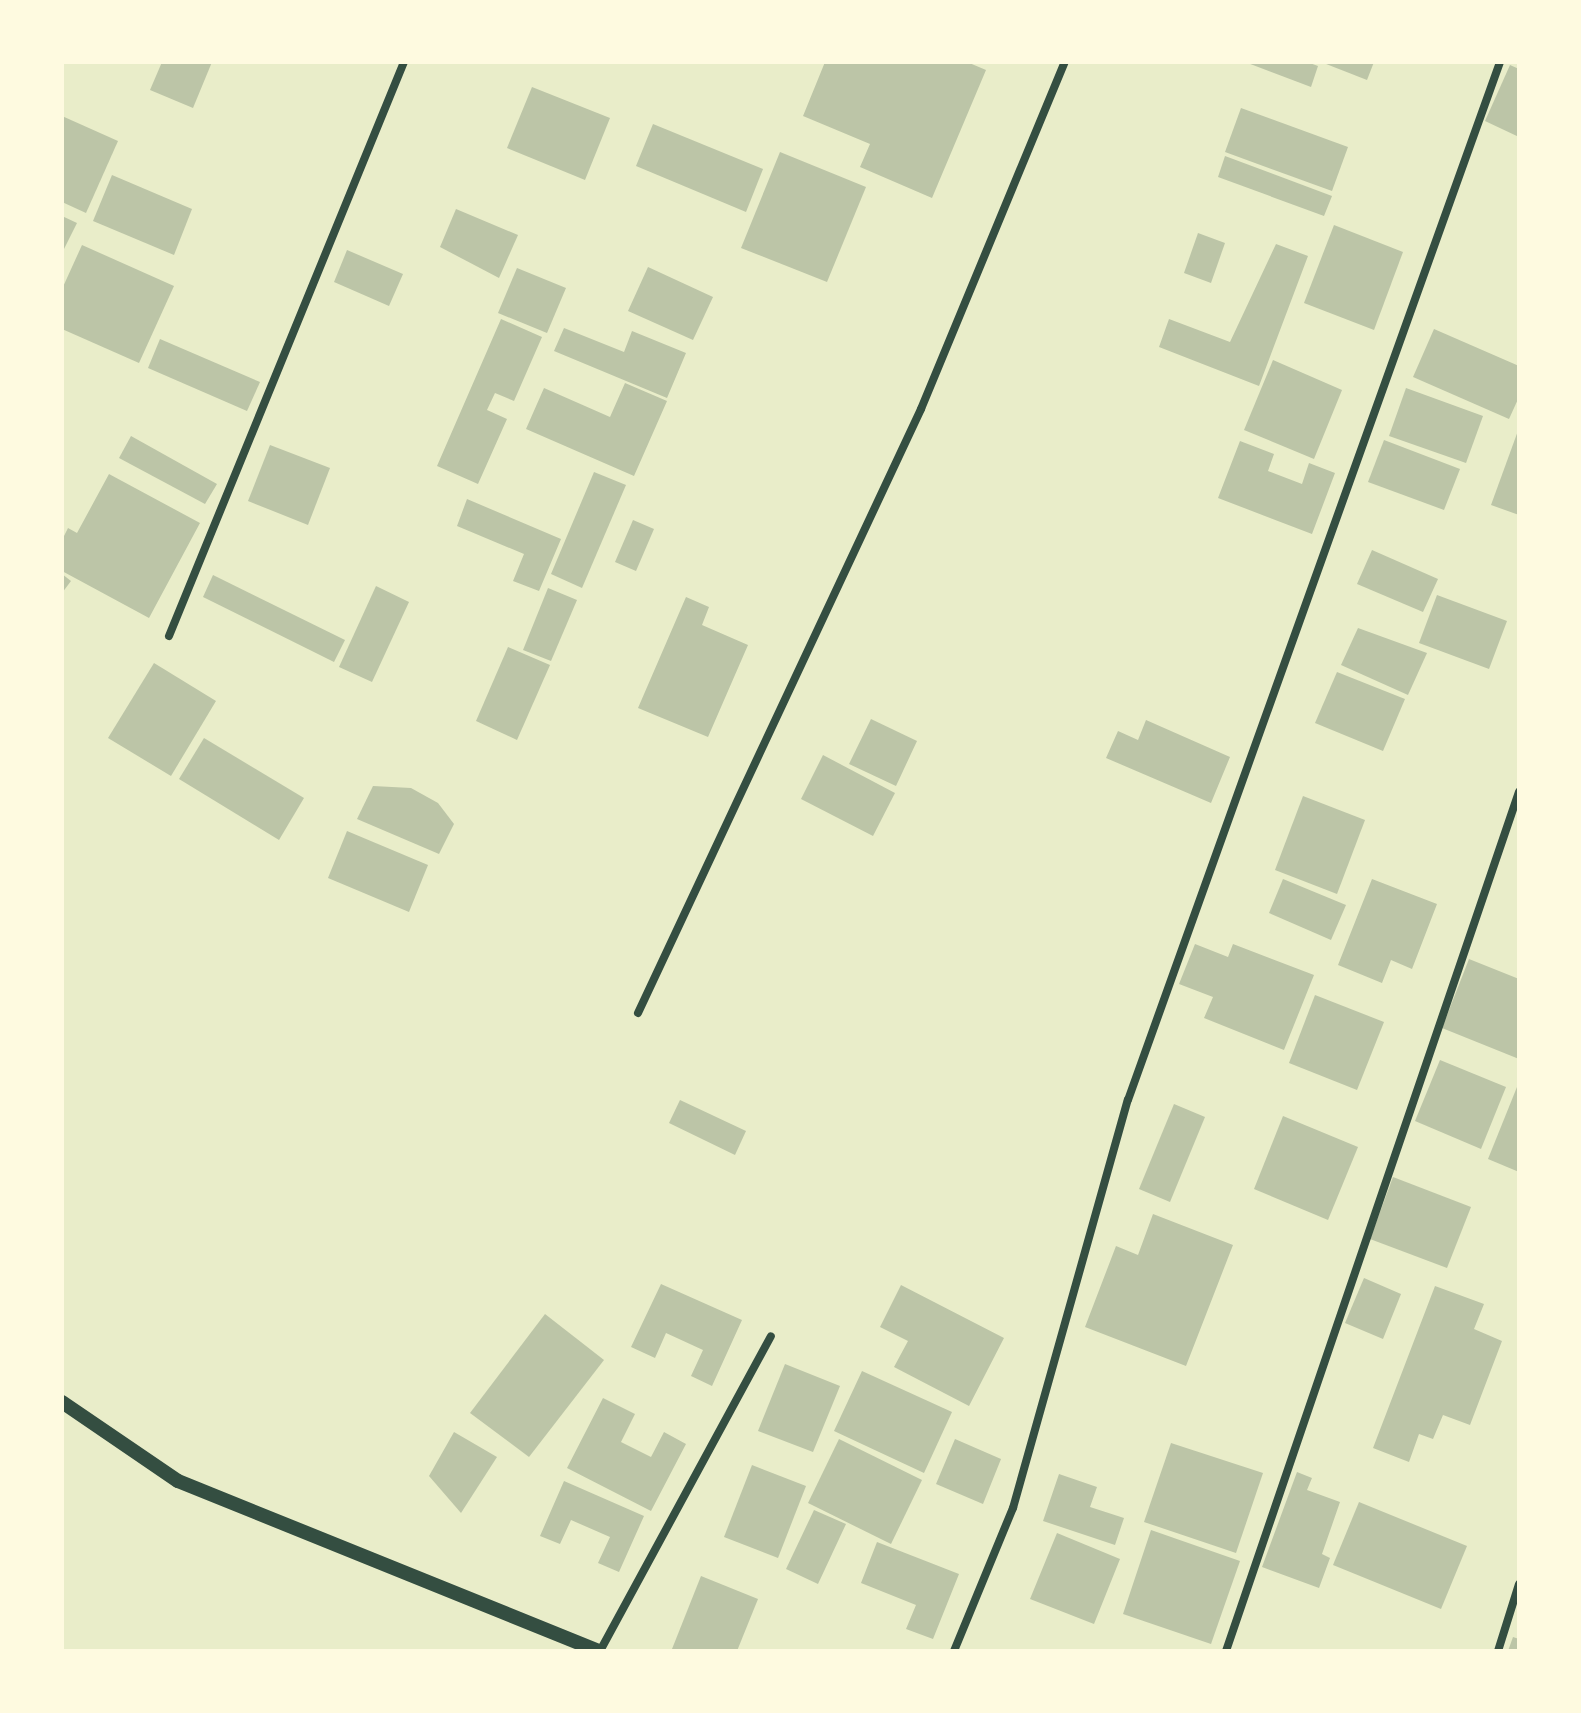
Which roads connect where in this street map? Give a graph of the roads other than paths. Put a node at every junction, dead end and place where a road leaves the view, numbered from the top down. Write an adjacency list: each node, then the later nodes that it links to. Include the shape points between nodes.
1 (404, 62): 4 (street)
2 (1065, 62): 6 (street, via 921,409)
3 (1500, 62): 11 (street, via 1128,1100 1013,1508)
4 (169, 636)
5 (1519, 792): 12 (street)
6 (638, 1013)
7 (771, 1336): 10 (street)
8 (62, 1402): 10 (street, via 178,1481)
9 (1519, 1584): 13 (street)
10 (599, 1651)
11 (954, 1651)
12 (1226, 1651)
13 (1498, 1651)

